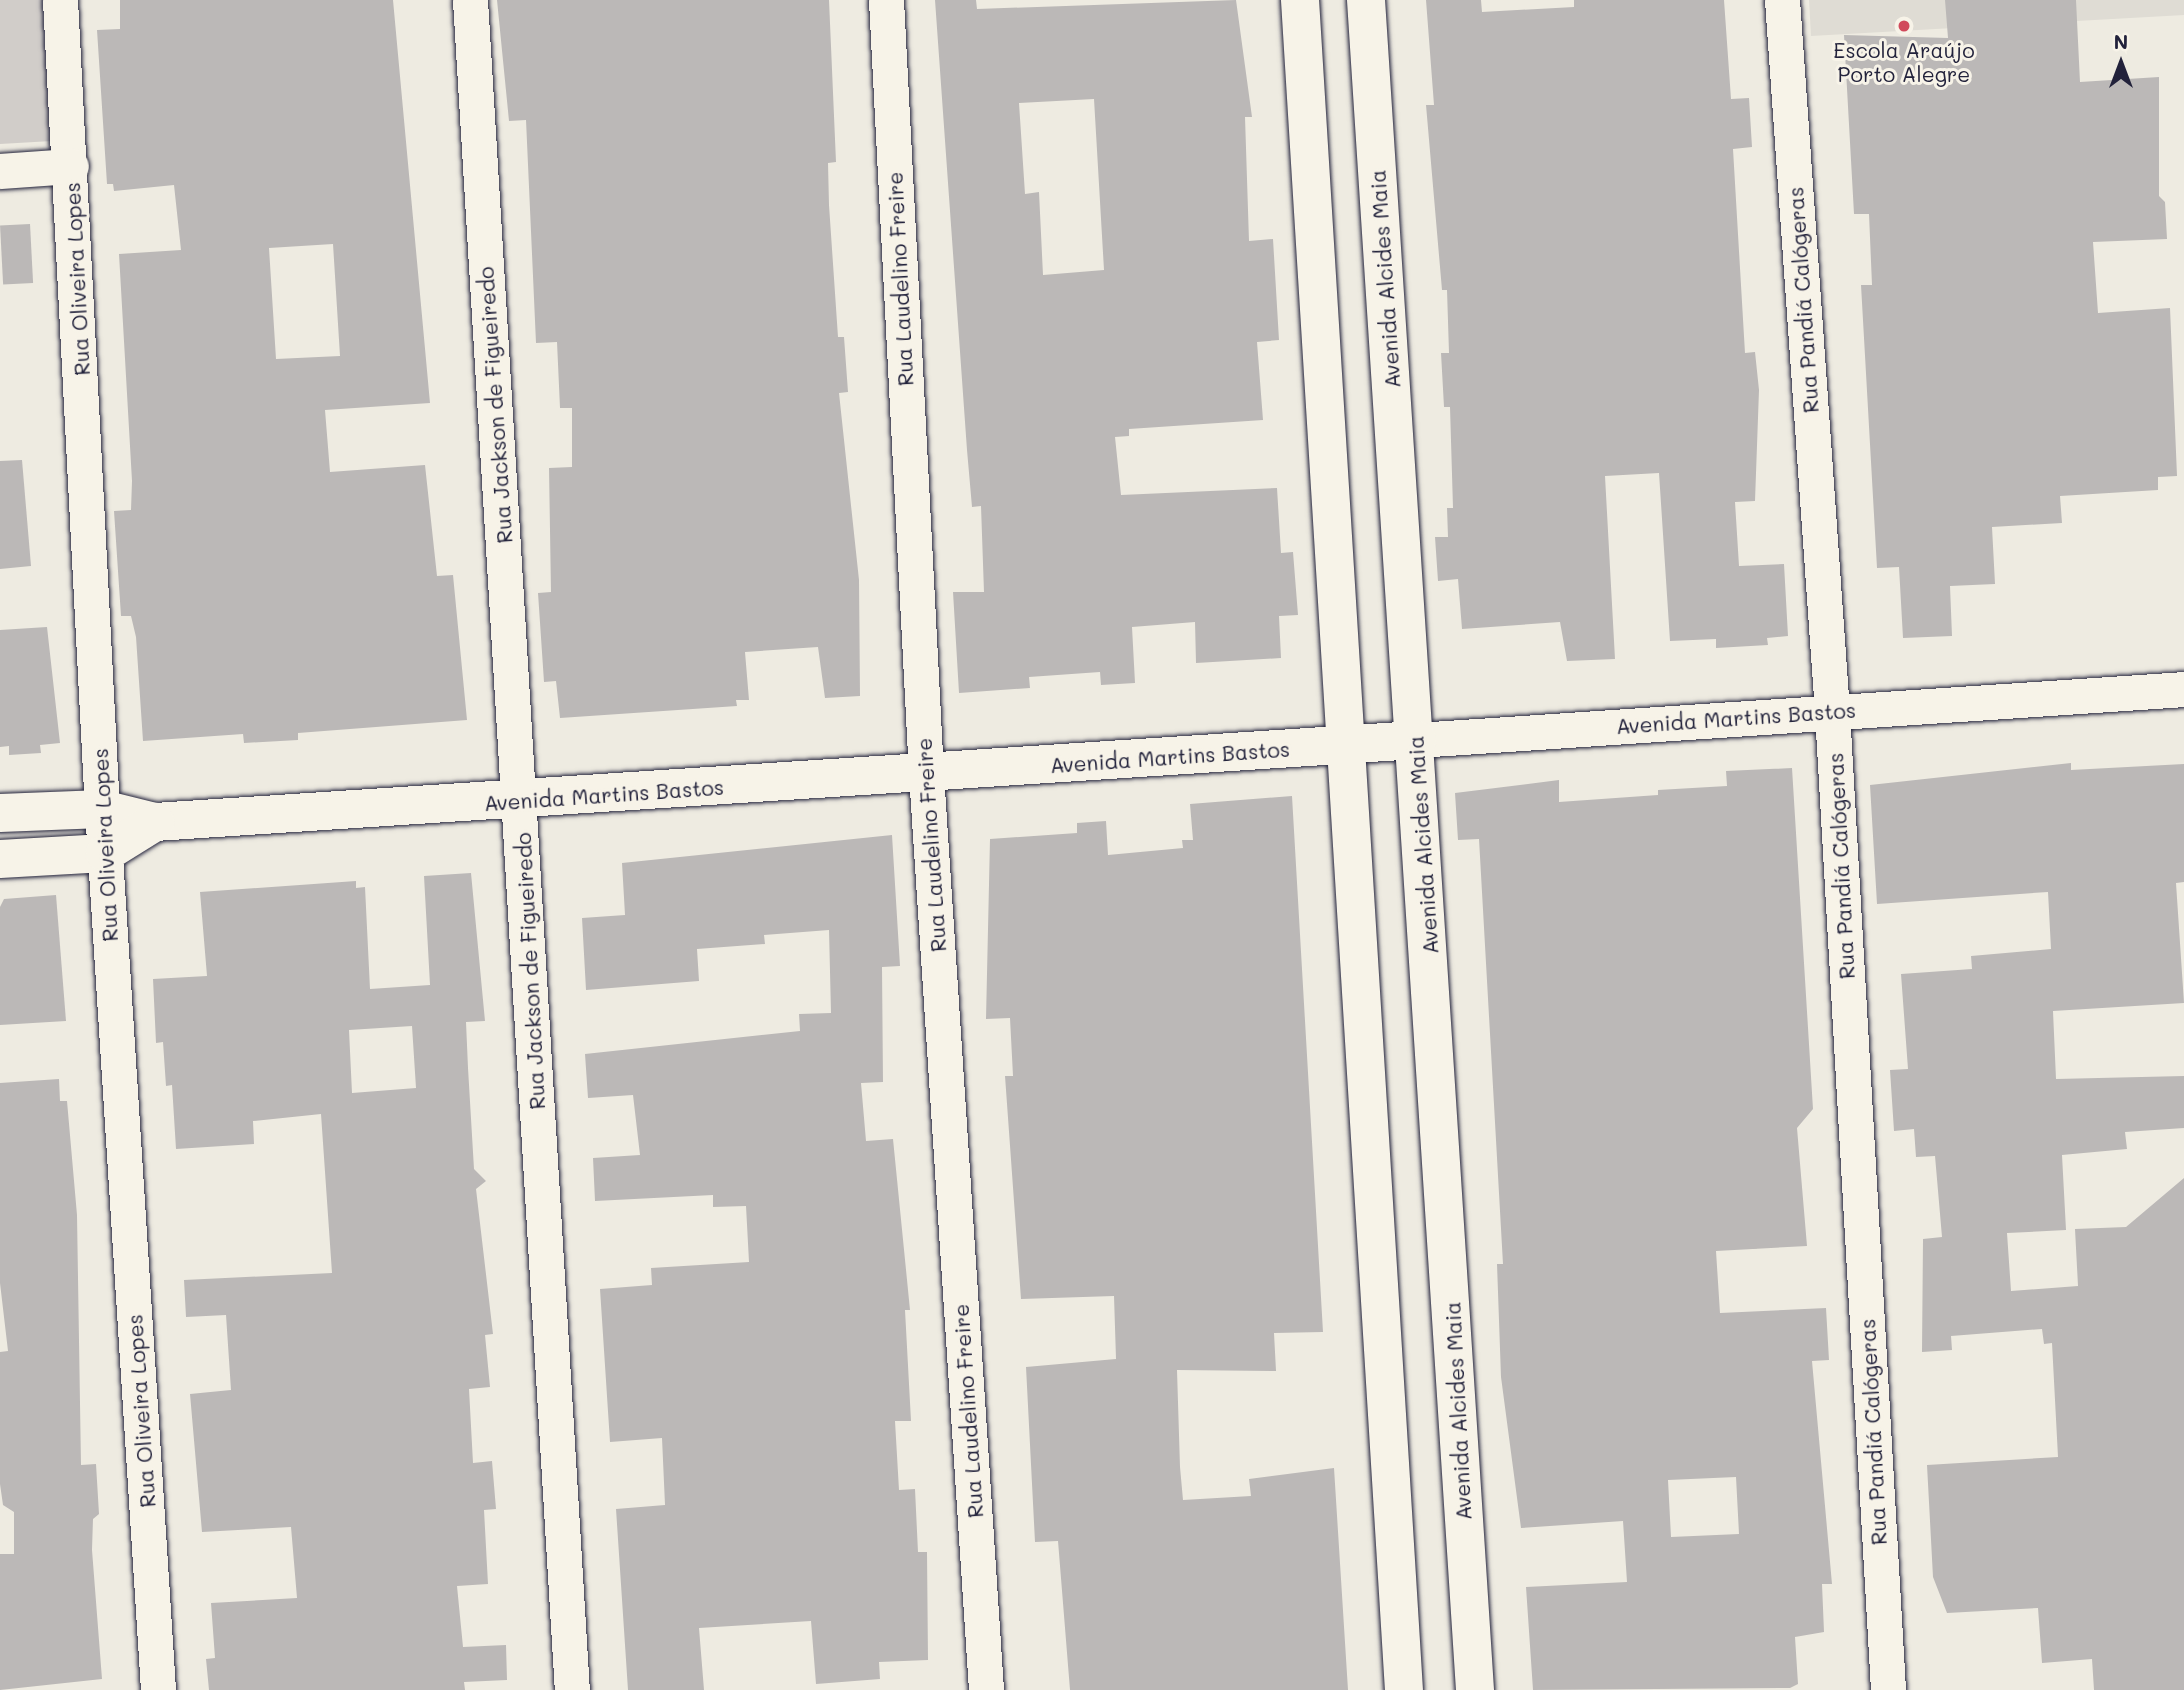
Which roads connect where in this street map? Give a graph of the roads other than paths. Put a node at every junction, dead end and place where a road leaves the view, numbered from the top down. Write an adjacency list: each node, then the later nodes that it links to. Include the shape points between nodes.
1 (60, 0): 7 (street, Rua Oliveira Lopes)
2 (470, 0): 14 (street, Rua Jackson de Figueiredo)
3 (886, 0): 13 (street, Rua Laudelino Freire)
4 (1300, 0): 12 (street)
5 (1366, 0): 11 (street, Avenida Alcides Maia)
6 (1782, 0): 10 (street, Rua Pandiá Calógeras)
7 (71, 166): 8 (street); 15 (street, Rua Oliveira Lopes)
8 (0, 171)
9 (2184, 689): 10 (street, Avenida Martins Bastos)
10 (1832, 712): 11 (street, Avenida Martins Bastos); 25 (street, Rua Pandiá Calógeras)
11 (1417, 740): 12 (street, Avenida Martins Bastos); 24 (street, Avenida Alcides Maia)
12 (1349, 744): 13 (street, Avenida Martins Bastos); 23 (street)
13 (926, 774): 14 (street, Avenida Martins Bastos); 22 (street, Rua Laudelino Freire)
14 (520, 800): 17 (street, Avenida Martins Bastos); 21 (street, Rua Jackson de Figueiredo)
15 (102, 809): 16 (street, Avenida Martins Bastos); 17 (street, Avenida Martins Bastos); 18 (street, Rua Oliveira Lopes)
16 (0, 813)
17 (155, 822): 18 (street, Avenida Martins Bastos)
18 (105, 853): 19 (street, Avenida Martins Bastos); 20 (street, Rua Oliveira Lopes)
19 (0, 859)
20 (158, 1690)
21 (572, 1690)
22 (986, 1690)
23 (1404, 1690)
24 (1475, 1690)
25 (1888, 1690)

